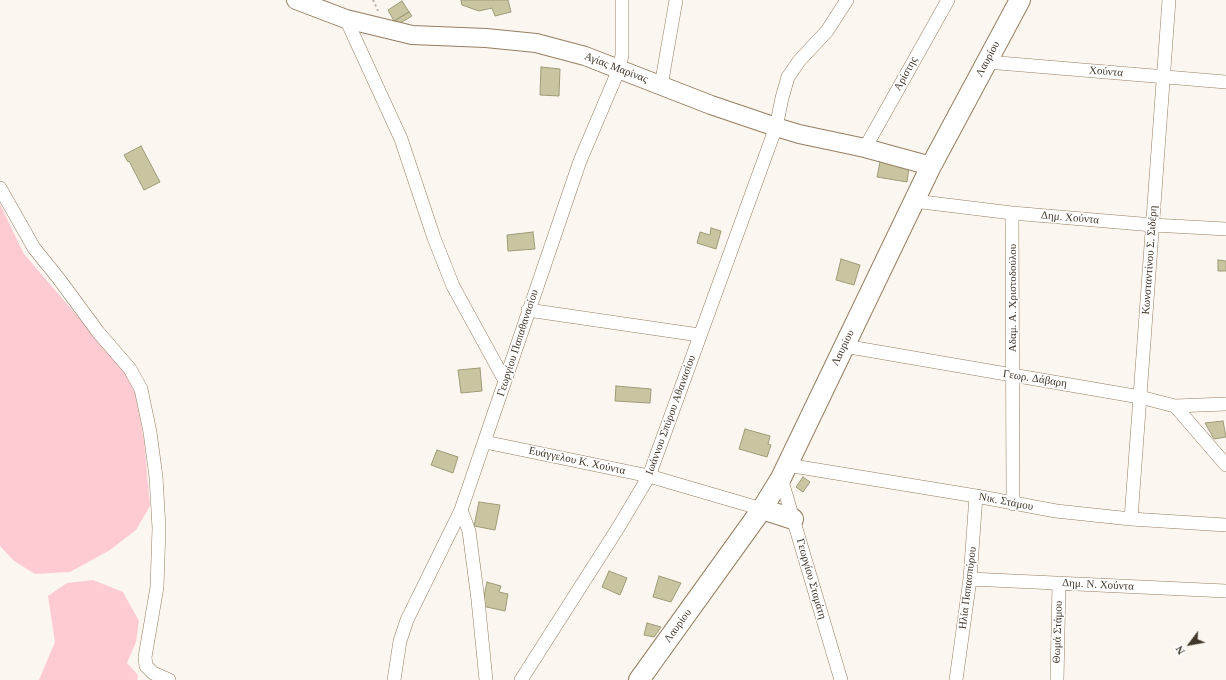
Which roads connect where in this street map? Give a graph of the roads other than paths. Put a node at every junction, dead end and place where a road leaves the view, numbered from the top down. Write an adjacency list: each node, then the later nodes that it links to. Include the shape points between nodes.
1 (296, 0): 8 (street, Αγίας Μαρίνας)
2 (622, 0): 10 (street, Γεωργίου Παπαθανασίου, via 622,55)
3 (676, 0): 13 (street)
4 (847, 0): 14 (street, Ιωάννου Σπύρου Αθανασίου, via 828,31 791,72)
5 (948, 0): 15 (street, Αρίστης)
6 (1020, 0): 9 (main road, Λαυρίου)
7 (1169, 0): 11 (street, Κωνσταντίνου Σ. Σιδέρη)
8 (346, 19): 10 (street, Αγίας Μαρίνας, via 412,35 536,43 585,56); 26 (street, via 401,139 453,286)
9 (987, 62): 11 (street, Χούντα); 16 (main road, Λαυρίου)
10 (619, 69): 13 (street, Αγίας Μαρίνας); 22 (street, Γεωργίου Παπαθανασίου, via 580,162)
11 (1163, 77): 12 (street, Χούντα); 20 (street, Κωνσταντίνου Σ. Σιδέρη)
12 (1226, 82)
13 (661, 86): 14 (street, Αγίας Μαρίνας)
14 (776, 127): 15 (street, Αγίας Μαρίνας); 23 (street, Ιωάννου Σπύρου Αθανασίου)
15 (865, 148): 16 (street, Αγίας Μαρίνας)
16 (931, 166): 18 (main road, Λαυρίου)
17 (0, 188): 44 (street, via 34,248 98,332 130,369 141,389 156,477 159,528 157,587 145,657 146,666 153,673)
18 (914, 201): 19 (street, Δημ. Χούντα); 24 (main road, Λαυρίου)
19 (1012, 213): 20 (street, Δημ. Χούντα); 25 (street, Αδαμ. Α. Χριστοδούλου)
20 (1153, 225): 21 (street, Δημ. Χούντα); 27 (street, Κωνσταντίνου Σ. Σιδέρη)
21 (1226, 229)
22 (528, 310): 23 (street); 26 (street, Γεωργίου Παπαθανασίου)
23 (699, 335): 33 (street, Ιωάννου Σπύρου Αθανασίου)
24 (844, 346): 25 (street, Γεωρ. Δάβαρη); 32 (main road, Λαυρίου)
25 (1014, 376): 27 (street, Γεωρ. Δάβαρη); 35 (street, Αδαμ. Α. Χριστοδούλου)
26 (505, 381): 30 (street, Γεωργίου Παπαθανασίου)
27 (1140, 397): 29 (street, Γεωρ. Δάβαρη); 39 (street, Κωνσταντίνου Σ. Σιδέρη)
28 (1226, 404): 29 (street, Γεωρ. Δάβαρη)
29 (1175, 406): 31 (street)
30 (485, 442): 33 (street, Ευάγγελου Κ. Χούντα); 37 (street, Γεωργίου Παπαθανασίου)
31 (1226, 465)
32 (784, 472): 34 (street, Νικ. Στάμου); 36 (main road, Λαυρίου); 38 (street, Γεωργίου Σταμάτη)
33 (649, 476): 36 (street, Ευάγγελου Κ. Χούντα); 47 (street, Ιωάννου Σπύρου Αθανασίου)
34 (976, 496): 35 (street, Νικ. Στάμου); 41 (street, Ηλία Παπασπύρου)
35 (1013, 504): 39 (street, Νικ. Στάμου)
36 (762, 509): 38 (main road); 48 (main road, Λαυρίου)
37 (460, 510): 45 (street, Γεωργίου Παπαθανασίου, via 407,620 400,641); 46 (street, via 469,531)
38 (793, 519): 49 (street, Γεωργίου Σταμάτη)
39 (1131, 519): 40 (street, Νικ. Στάμου)
40 (1226, 525)
41 (970, 579): 42 (street, Δημ. Ν. Χούντα); 50 (street, Ηλία Παπασπύρου)
42 (1059, 583): 43 (street, Δημ. Ν. Χούντα); 51 (street, Θωμά Στάμου)
43 (1226, 591)
44 (169, 680)
45 (394, 680)
46 (486, 680)
47 (521, 680)
48 (639, 680)
49 (841, 680)
50 (956, 680)
51 (1057, 680)

